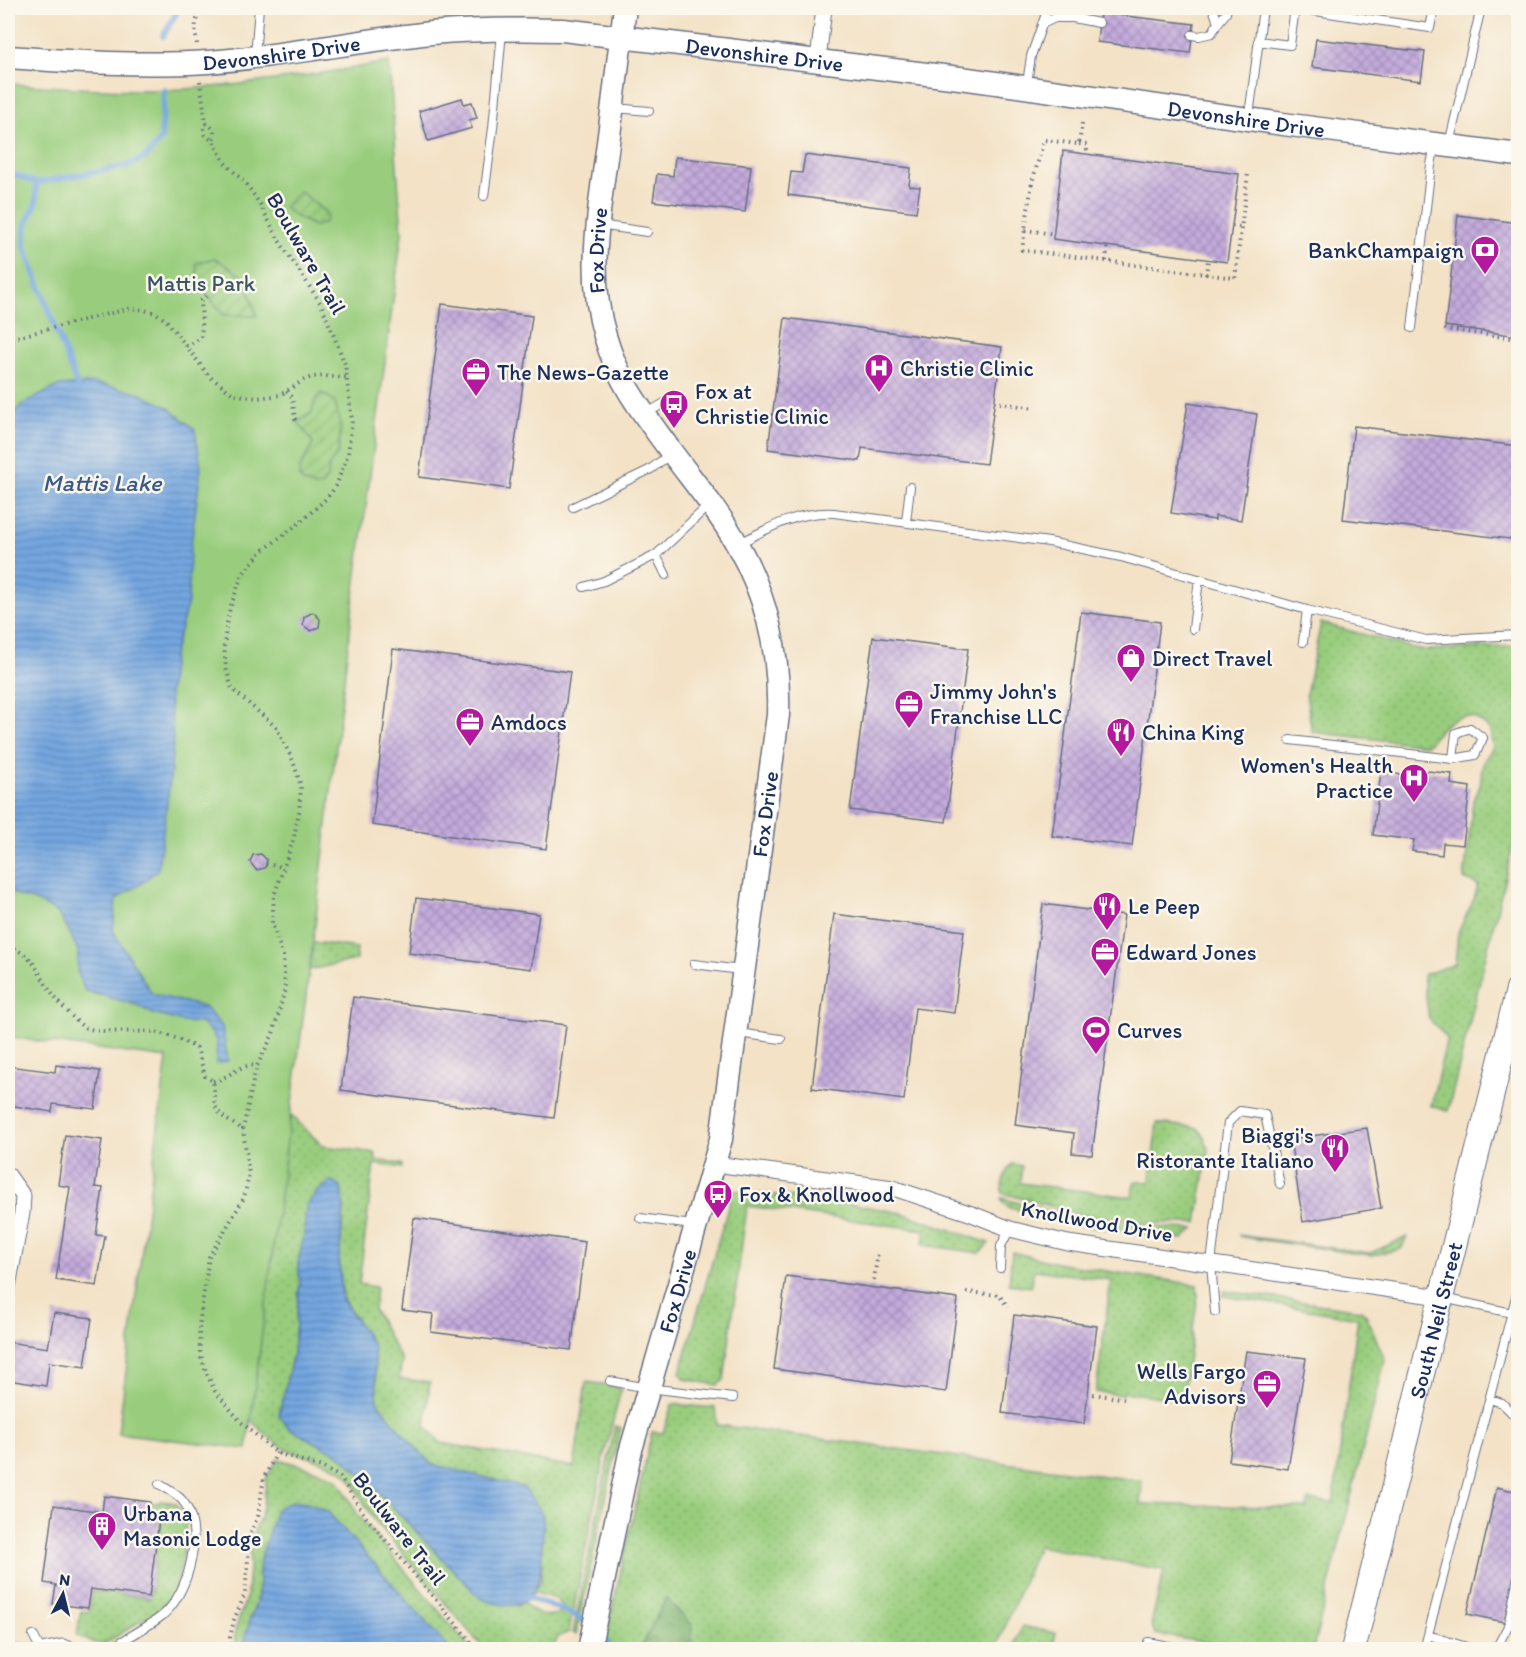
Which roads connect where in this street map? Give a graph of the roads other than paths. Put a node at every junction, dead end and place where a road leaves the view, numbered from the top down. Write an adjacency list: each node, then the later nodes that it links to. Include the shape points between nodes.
1 (259, 8): 20 (lane)
2 (625, 8): 17 (street, Fox Drive)
3 (824, 8): 21 (street)
4 (1048, 8): 14 (lane)
5 (1078, 8): 11 (lane)
6 (1213, 8): 13 (lane)
7 (1227, 8): 13 (lane)
8 (1263, 8): 18 (lane)
9 (1434, 8): 18 (lane, via 1430,28 1295,8 1290,45)
10 (1481, 8): 26 (lane)
11 (1079, 19): 12 (lane); 14 (lane, via 1055,18)
12 (1099, 23)
13 (1218, 23): 16 (lane, via 1212,33)
14 (1042, 24): 22 (lane, via 1031,56)
15 (502, 28): 17 (street, Devonshire Drive); 20 (street, Devonshire Drive, via 431,33); 28 (lane)
16 (1192, 35)
17 (621, 36): 21 (street, Devonshire Drive); 23 (street, Fox Drive)
18 (1258, 41): 25 (lane)
19 (8, 57): 20 (street, Devonshire Drive, via 166,63)
20 (255, 57)
21 (818, 60): 22 (street, Devonshire Drive)
22 (1027, 86): 25 (street, Devonshire Drive)
23 (613, 108): 24 (lane); 29 (street, Fox Drive)
24 (649, 111)
25 (1249, 119): 26 (street, Devonshire Drive)
26 (1442, 144): 27 (street, Devonshire Drive); 31 (lane, via 1431,165)
27 (1518, 154)
28 (484, 196)
29 (598, 225): 30 (lane); 33 (street, Fox Drive, via 598,309 616,368)
30 (647, 232)
31 (1412, 328)
32 (677, 396): 33 (lane)
33 (644, 415): 34 (street, Fox Drive)
34 (672, 453): 36 (street, Fox Drive); 37 (lane, via 651,469)
35 (910, 488): 38 (lane)
36 (710, 504): 39 (street, Fox Drive); 40 (lane)
37 (573, 507)
38 (906, 522): 39 (lane, via 819,512 797,516); 42 (lane, via 1121,556)
39 (737, 544): 51 (street, Fox Drive, via 753,574 766,614 779,686)
40 (656, 555): 41 (lane); 43 (lane)
41 (666, 575)
42 (1199, 579): 44 (lane); 45 (lane)
43 (584, 587)
44 (1307, 610): 46 (lane, via 1426,640); 47 (lane)
45 (1193, 629)
46 (1518, 635)
47 (1303, 642)
48 (1290, 740): 49 (lane)
49 (1453, 759): 49 (lane, via 1475,755 1482,738 1470,728 1456,733)
50 (694, 964): 51 (lane)
51 (745, 971): 53 (street, Fox Drive)
52 (1518, 990): 65 (main road, South Neil Street)
53 (736, 1033): 54 (lane); 55 (street, Fox Drive)
54 (781, 1039)
55 (715, 1164): 59 (street, Fox Drive); 60 (street, Knollwood Drive, via 892,1188)
56 (8, 1175): 63 (street, via 23,1196)
57 (1280, 1184): 61 (lane, via 1265,1115 1240,1111 1228,1123)
58 (640, 1218): 59 (lane)
59 (696, 1225): 69 (street, Fox Drive)
60 (1010, 1229): 61 (street, Knollwood Drive, via 1068,1243); 62 (lane, via 1001,1246)
61 (1211, 1263): 65 (street, Knollwood Drive); 66 (lane)
62 (1000, 1268)
63 (8, 1286)
64 (1518, 1289): 67 (lane)
65 (1440, 1297): 67 (lane); 84 (main road, South Neil Street)
66 (1215, 1312)
67 (1512, 1312): 71 (lane)
68 (610, 1381): 69 (lane)
69 (648, 1388): 70 (lane); 78 (street, Fox Drive, via 630,1453)
70 (733, 1398)
71 (1490, 1399): 72 (lane, via 1502,1403 1516,1417); 76 (lane)
72 (1518, 1456)
73 (159, 1484): 82 (lane, via 182,1500 190,1514 192,1555 187,1577 164,1615)
74 (1518, 1577): 87 (lane, via 1508,1626 1498,1645)
75 (33, 1635): 79 (lane)
76 (1428, 1635): 85 (lane); 86 (lane)
77 (1148, 1642): 83 (lane)
78 (590, 1646)
79 (41, 1650)
80 (46, 1650): 81 (street)
81 (72, 1650)
82 (108, 1650)
83 (1186, 1650)
84 (1353, 1650)
85 (1424, 1650)
86 (1476, 1650)
87 (1485, 1650)

